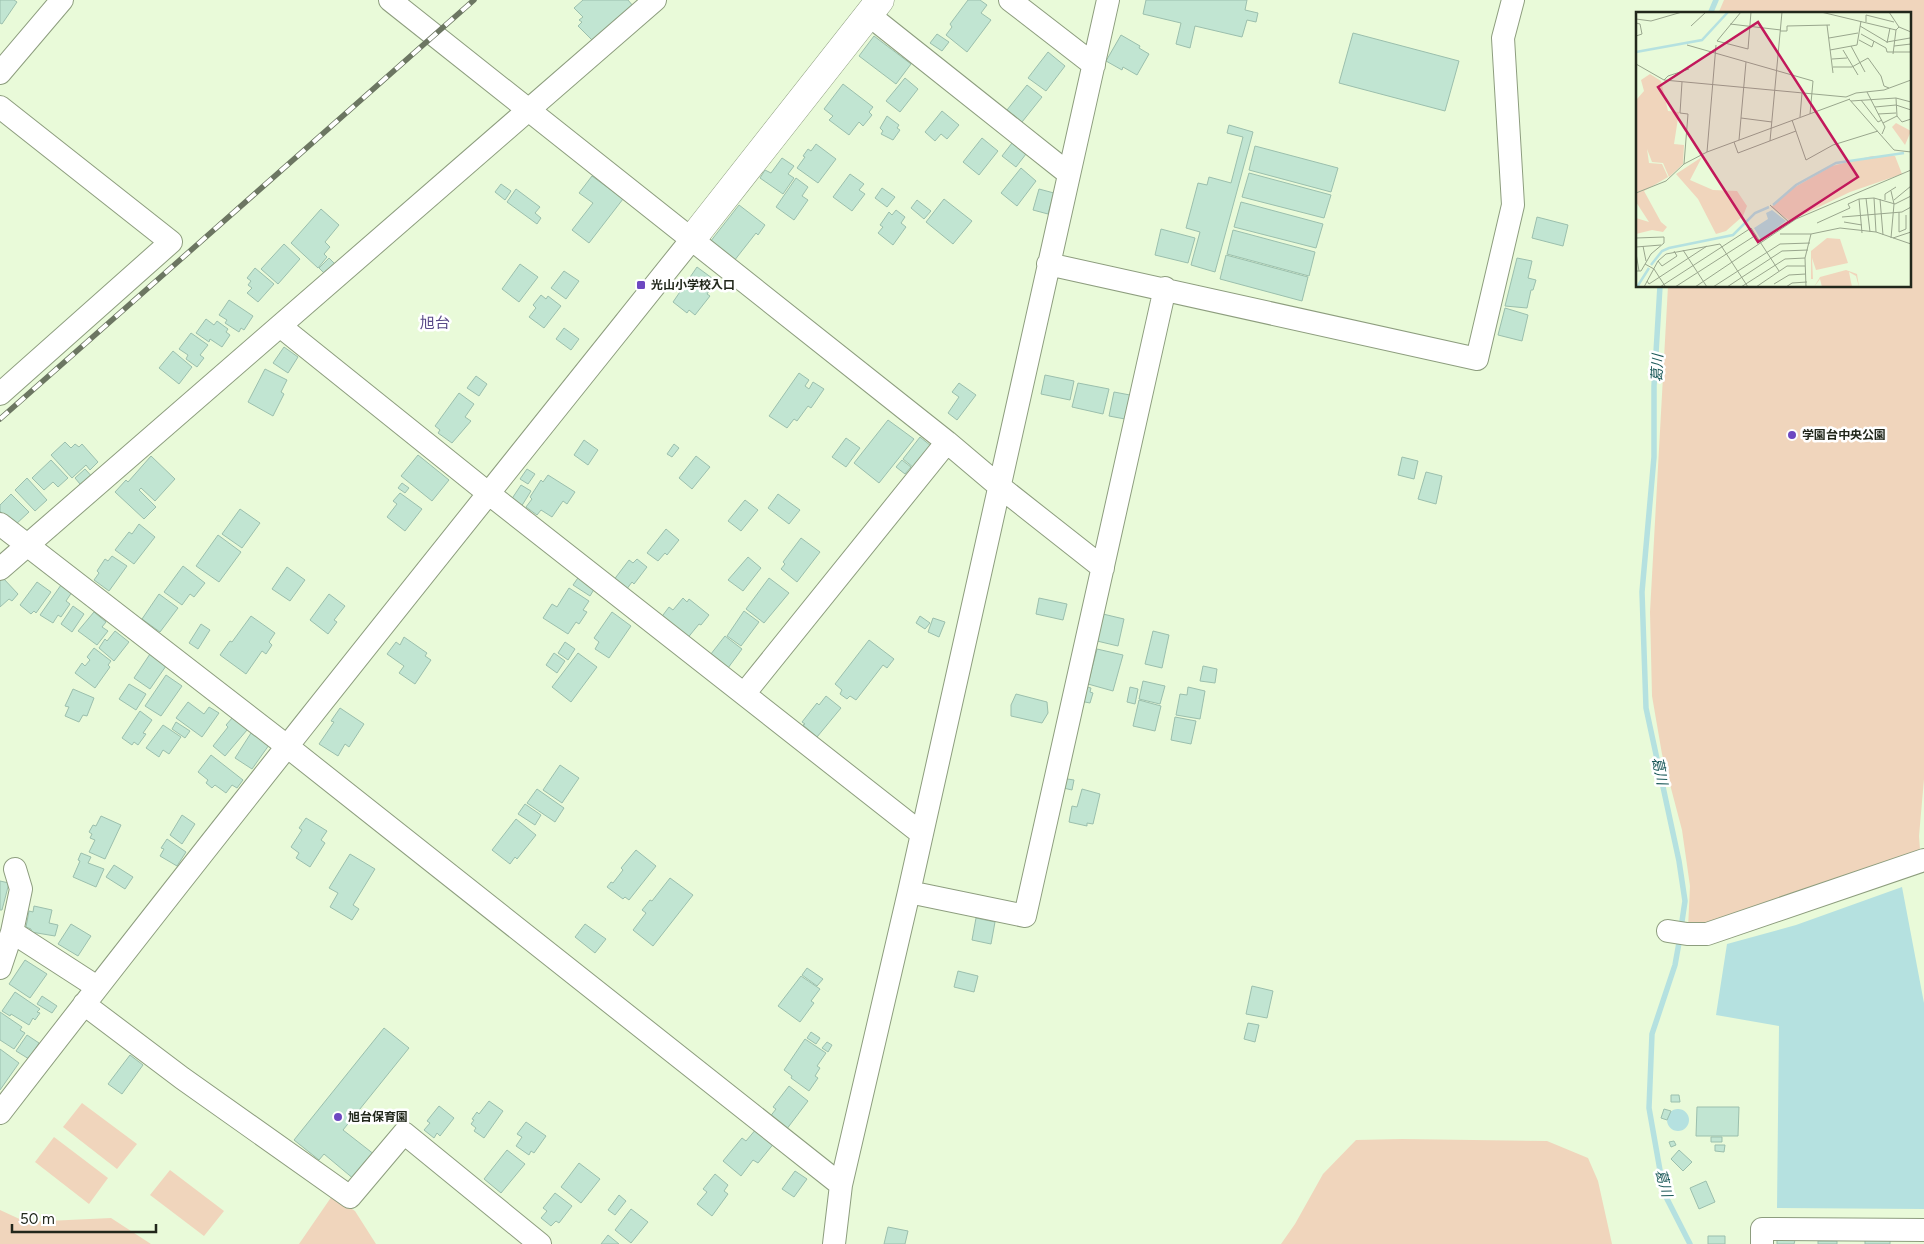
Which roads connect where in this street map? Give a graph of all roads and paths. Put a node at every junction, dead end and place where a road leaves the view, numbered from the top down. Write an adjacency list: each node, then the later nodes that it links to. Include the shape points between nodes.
1 (62, 0): 9 (street)
2 (390, 0): 11 (street)
3 (655, 0): 11 (street)
4 (1010, 0): 8 (street)
5 (1108, 0): 8 (street)
6 (1513, 0): 15 (street, via 1503,38 1513,205 1477,359)
7 (875, 7): 12 (street); 13 (street)
8 (1094, 65): 12 (street)
9 (0, 73)
10 (0, 107): 17 (street, via 171,242)
11 (528, 109): 13 (street); 16 (street)
12 (1069, 174): 14 (street)
13 (692, 239): 18 (street); 20 (street)
14 (1048, 264): 15 (street); 19 (street)
15 (1165, 288): 23 (street)
16 (280, 326): 20 (street); 22 (street)
17 (0, 394)
18 (947, 442): 19 (street); 25 (street)
19 (999, 486): 23 (street); 27 (street)
20 (488, 493): 25 (street); 26 (street)
21 (0, 524): 22 (street)
22 (27, 546): 24 (street); 26 (street)
23 (1103, 568): 30 (street, via 1025,916)
24 (0, 569)
25 (744, 694): 27 (street)
26 (288, 747): 34 (street); 36 (street)
27 (922, 834): 30 (street)
28 (1924, 860): 31 (street, via 1707,934)
29 (15, 869): 32 (street, via 21,889)
30 (909, 892): 36 (street)
31 (1668, 931)
32 (12, 932): 33 (street); 34 (street)
33 (0, 968)
34 (90, 996): 35 (street); 39 (street, via 182,1078 350,1197 404,1133)
35 (0, 1113)
36 (841, 1185): 40 (street)
37 (1924, 1230): 38 (street)
38 (1851, 1236): 41 (street, via 1762,1229)
39 (540, 1244)
40 (834, 1244)
41 (1762, 1244)

